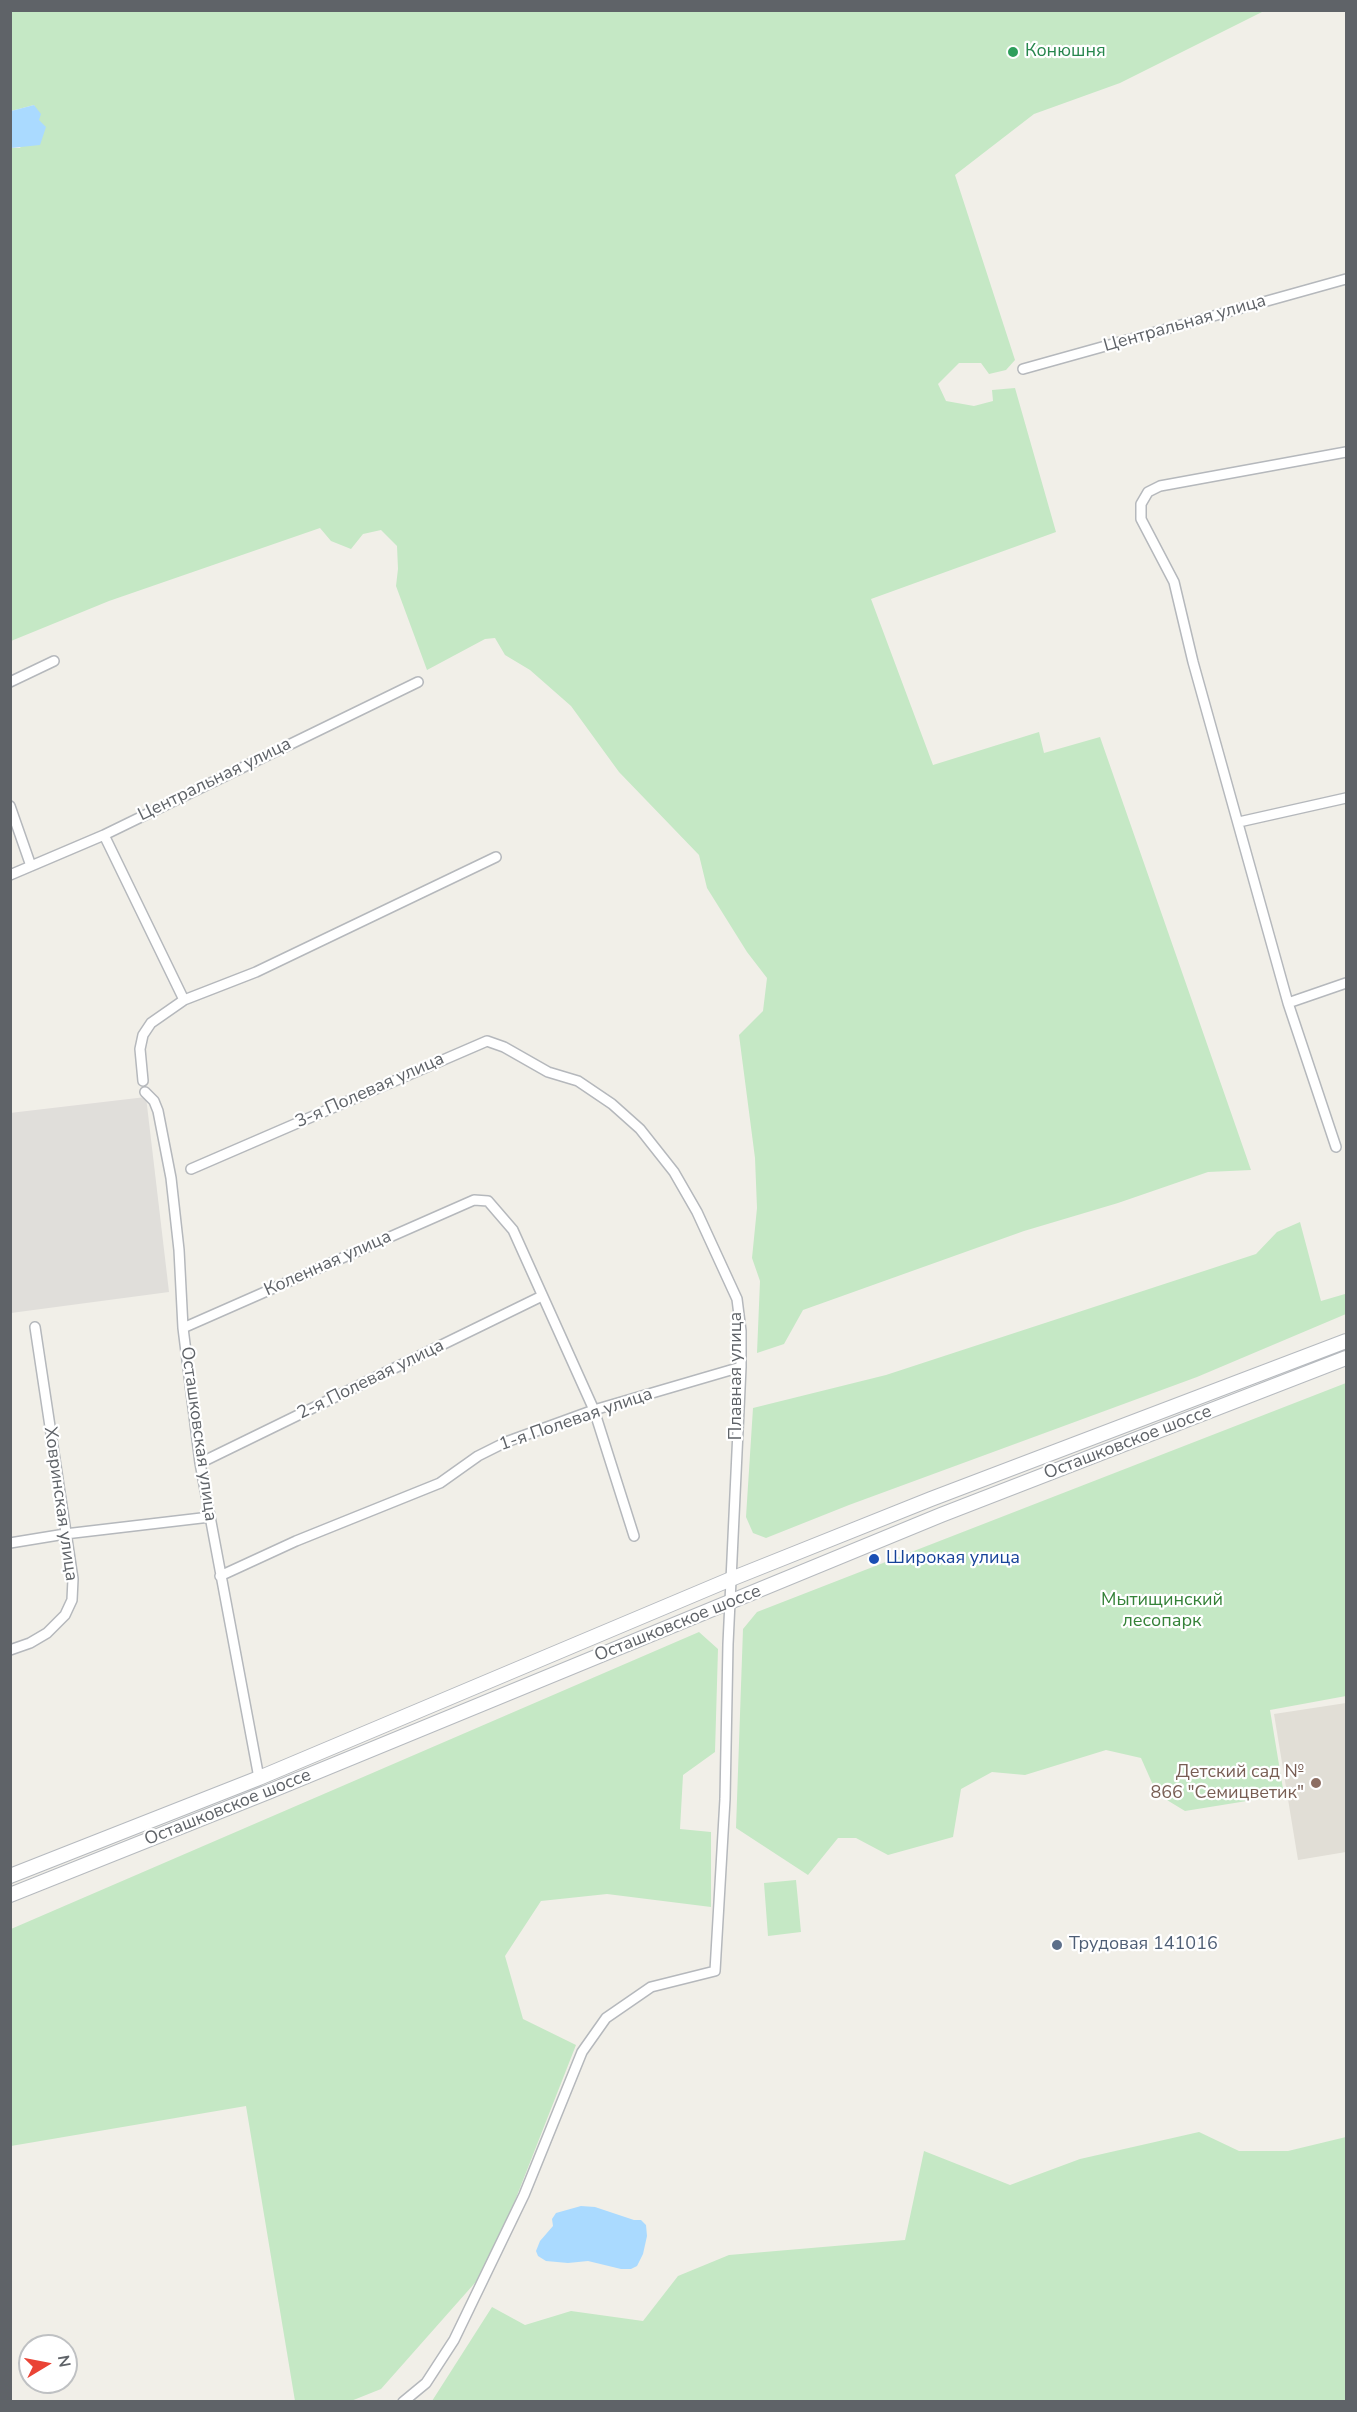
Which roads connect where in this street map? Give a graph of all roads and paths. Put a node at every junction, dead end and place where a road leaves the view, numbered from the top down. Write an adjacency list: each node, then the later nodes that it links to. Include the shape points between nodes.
1 (1347, 279): 2 (street, Центральная улица)
2 (1023, 369)
3 (1347, 452): 9 (street, via 1160,486 1148,492 1141,504 1141,519 1174,582)
4 (54, 661): 5 (street)
5 (10, 682)
6 (418, 682): 10 (street, Центральная улица)
7 (1347, 798): 9 (street)
8 (10, 806): 12 (street)
9 (1239, 822): 16 (street)
10 (104, 834): 12 (street, Центральная улица); 15 (street)
11 (496, 857): 15 (street, via 256,972)
12 (31, 866): 13 (street, Центральная улица)
13 (10, 875)
14 (1347, 983): 16 (street)
15 (184, 1000): 18 (street, via 151,1023 143,1035)
16 (1288, 1003): 20 (street)
17 (548, 1072): 21 (street, 3-я Полевая улица, via 487,1041); 27 (street, Плавная улица, via 578,1081 612,1104 640,1129 674,1172 698,1212 737,1299)
18 (143, 1082)
19 (145, 1092): 24 (street, Осташковская улица, via 158,1111 171,1178)
20 (1336, 1148)
21 (191, 1169)
22 (542, 1296): 24 (street, Коленная улица, via 513,1230 488,1201 474,1200); 28 (street); 29 (street, 2-я Полевая улица)
23 (35, 1327): 31 (street, Ховринская улица)
24 (183, 1328): 29 (street, Осташковская улица)
25 (1347, 1341): 35 (main road, Осташковское шоссе)
26 (1347, 1358): 36 (main road, Осташковское шоссе, via 941,1515)
27 (741, 1367): 28 (street, 1-я Полевая улица); 35 (street, Плавная улица)
28 (594, 1410): 32 (street); 34 (street, 1-я Полевая улица, via 506,1442 440,1483)
29 (200, 1463): 30 (street, Осташковская улица)
30 (210, 1517): 31 (street); 34 (street, Осташковская улица)
31 (65, 1534): 33 (street); 37 (street, Ховринская улица, via 73,1580 72,1600 47,1633)
32 (634, 1536)
33 (10, 1543)
34 (220, 1576): 38 (street, Осташковская улица)
35 (731, 1579): 36 (street, Плавная улица); 38 (main road, Осташковское шоссе)
36 (731, 1603): 40 (main road, Осташковское шоссе); 41 (street, Плавная улица, via 725,1799 714,1971 651,1987 606,2018 582,2052 524,2195 454,2340 426,2383)
37 (10, 1650)
38 (259, 1778): 39 (main road, Осташковское шоссе)
39 (10, 1876)
40 (10, 1895)
41 (403, 2402)

